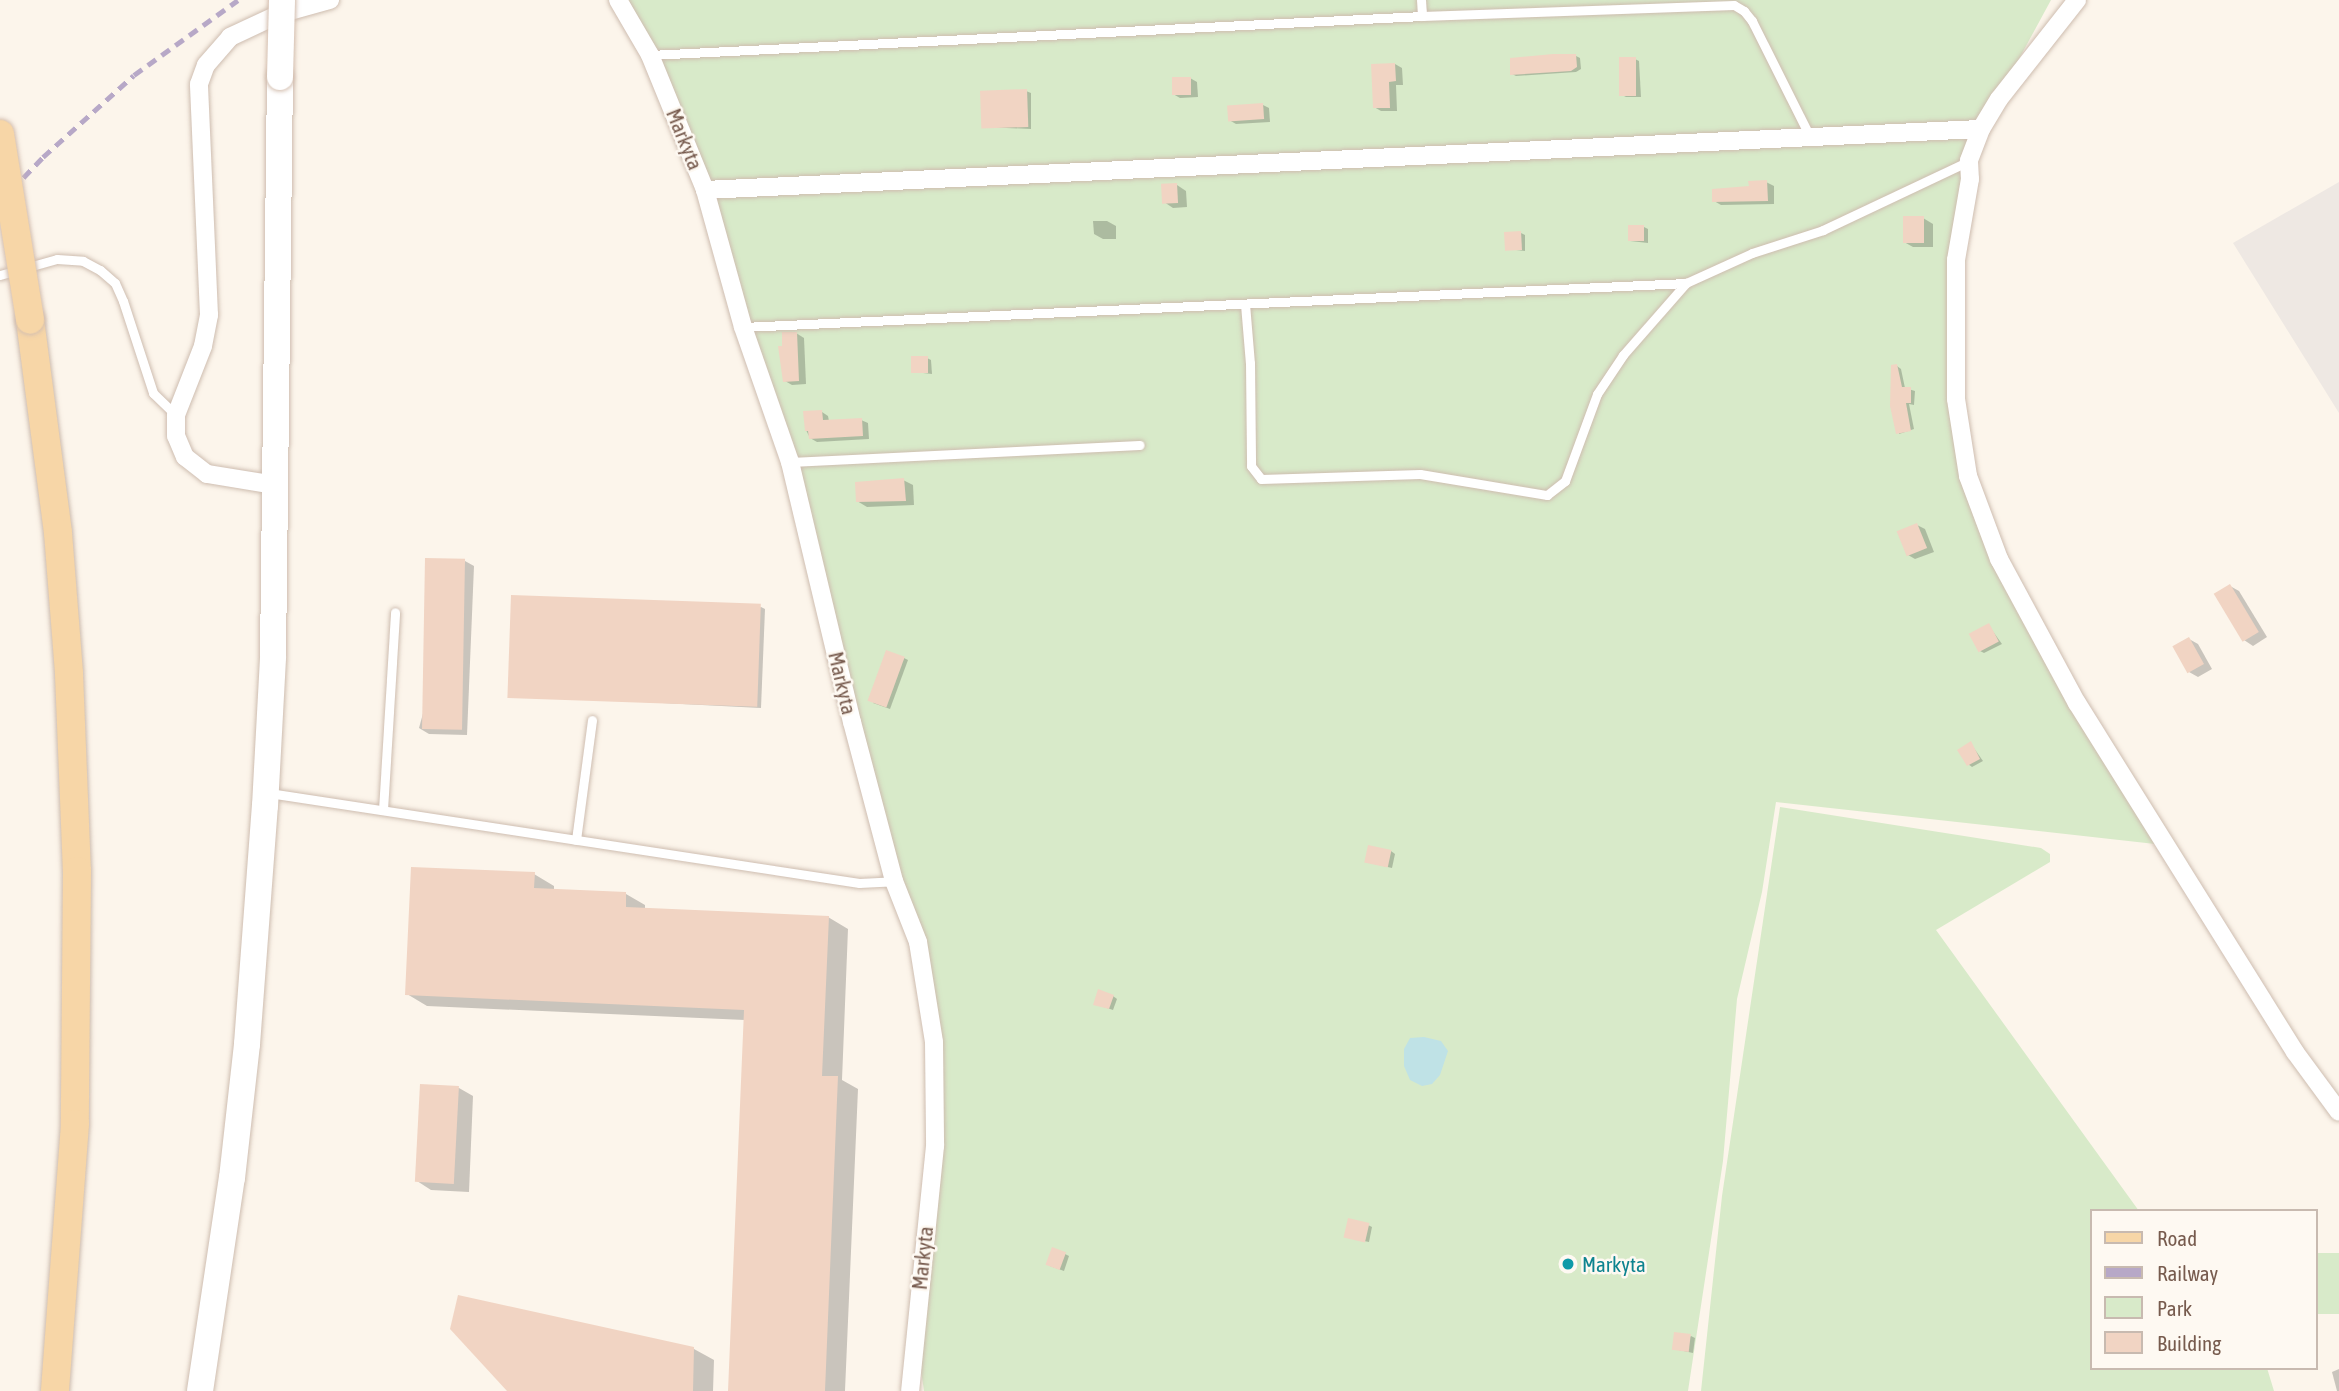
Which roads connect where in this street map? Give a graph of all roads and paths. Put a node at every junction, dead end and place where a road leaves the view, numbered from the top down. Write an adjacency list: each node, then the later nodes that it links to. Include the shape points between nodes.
1 (282, 0): 20 (main road, bridge)
2 (330, 0): 17 (street, via 246,27 216,49 206,65 198,106 209,315)
3 (618, 0): 7 (street, Markyta)
4 (1421, 0): 6 (lane)
5 (2077, 0): 8 (street, via 2021,69)
6 (1422, 16): 7 (lane); 10 (lane, via 1734,5 1752,21)
7 (650, 55): 12 (street, Markyta)
8 (1981, 129): 10 (street); 11 (street)
9 (0, 134): 28 (main road, bridge, via 47,438 70,685 77,859 75,1124)
10 (1811, 139): 12 (street)
11 (1969, 162): 14 (lane, via 1823,230 1752,253); 27 (street, via 1956,260 1956,399 1968,476 1984,525 2077,703 2280,1030)
12 (705, 190): 16 (street, Markyta)
13 (0, 275): 17 (lane, via 57,259 83,261 100,270 123,301 153,393)
14 (1686, 283): 15 (lane); 15 (lane, via 1623,355 1597,394 1565,481 1547,495 1420,474 1261,479 1251,466)
15 (1245, 304): 16 (lane)
16 (743, 327): 19 (street, Markyta)
17 (176, 415): 20 (street, via 179,446 201,471)
18 (1140, 445): 19 (lane)
19 (790, 462): 26 (street, Markyta)
20 (275, 485): 23 (main road)
21 (395, 612): 24 (lane)
22 (592, 720): 25 (lane)
23 (266, 793): 24 (lane); 29 (main road, via 247,1044)
24 (383, 810): 25 (lane)
25 (576, 840): 26 (lane, via 859,883)
26 (894, 881): 30 (street, Markyta, via 918,942 934,1042 935,1146)
27 (2339, 1112)
28 (55, 1391)
29 (201, 1391)
30 (910, 1391)

